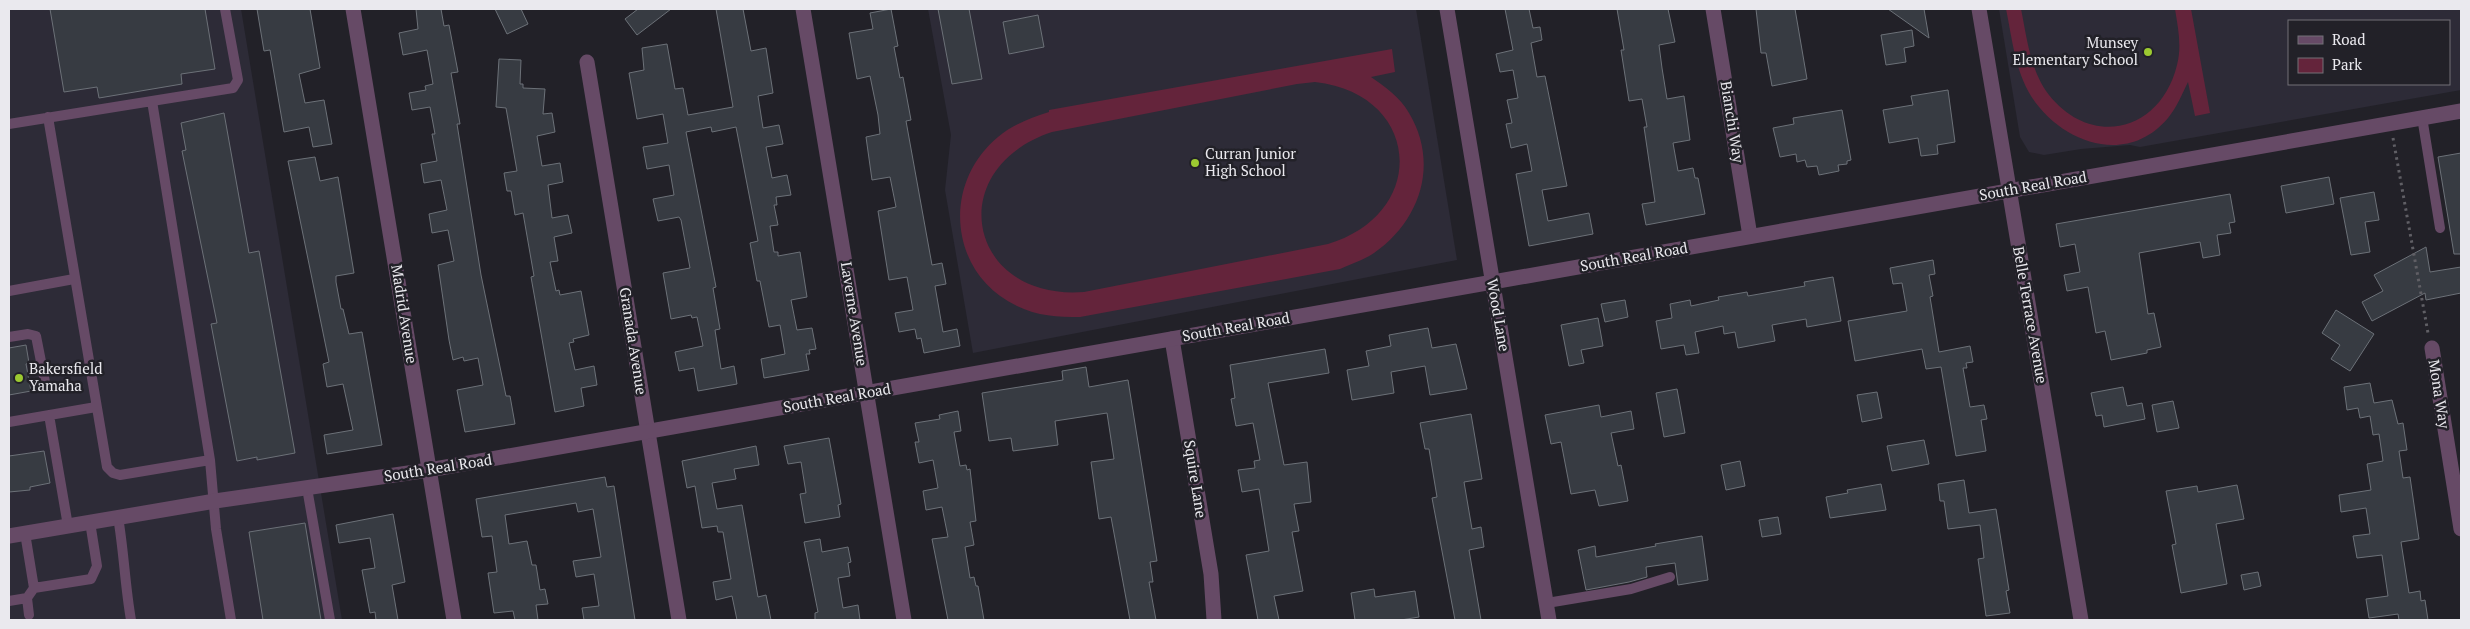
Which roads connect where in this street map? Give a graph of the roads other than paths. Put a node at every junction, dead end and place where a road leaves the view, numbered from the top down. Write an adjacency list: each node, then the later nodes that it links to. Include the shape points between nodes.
1 (225, 9): 8 (lane, via 238,80 233,88)
2 (353, 9): 29 (street, Madrid Avenue)
3 (803, 9): 23 (street, Laverne Avenue)
4 (1447, 9): 17 (street, Wood Lane)
5 (1713, 9): 15 (street, Bianchi Way)
6 (1979, 9): 13 (street, Belle Terrace Avenue)
7 (587, 62): 27 (street, Granada Avenue)
8 (152, 101): 10 (lane); 28 (lane)
9 (2461, 111): 11 (street, South Real Road)
10 (48, 118): 12 (lane); 16 (lane)
11 (2422, 118): 13 (street, South Real Road); 14 (lane)
12 (9, 124)
13 (2008, 190): 15 (street, South Real Road); 52 (street, Belle Terrace Avenue, via 2070,539)
14 (2440, 228)
15 (1750, 236): 17 (street, South Real Road)
16 (74, 279): 18 (lane); 24 (lane)
17 (1492, 282): 20 (street, South Real Road); 42 (street, Wood Lane)
18 (9, 290)
19 (9, 337): 22 (lane, via 36,336)
20 (1172, 339): 23 (street, South Real Road); 50 (street, Squire Lane, via 1211,574)
21 (2432, 348): 35 (street, Mona Way)
22 (45, 382)
23 (867, 392): 27 (street, South Real Road); 49 (street, Laverne Avenue)
24 (96, 407): 25 (lane); 28 (lane, via 106,467 113,473 120,475)
25 (49, 415): 26 (lane); 34 (lane)
26 (9, 422)
27 (648, 431): 29 (street, South Real Road); 48 (street, Granada Avenue)
28 (210, 460): 31 (lane)
29 (429, 470): 30 (street, South Real Road); 47 (street, Madrid Avenue)
30 (307, 488): 31 (street, South Real Road); 46 (lane)
31 (215, 501): 32 (street, South Real Road); 45 (lane, via 216,530)
32 (118, 517): 33 (street, South Real Road); 44 (lane, via 126,565 124,586)
33 (90, 522): 34 (street, South Real Road); 39 (lane, via 97,566 90,579)
34 (68, 526): 36 (street, South Real Road)
35 (2461, 529)
36 (25, 534): 37 (street, South Real Road); 39 (lane)
37 (9, 536)
38 (1670, 577): 42 (lane, via 1631,589)
39 (34, 588): 40 (lane)
40 (27, 598): 41 (lane); 43 (lane)
41 (9, 601)
42 (1547, 603): 51 (street, Wood Lane)
43 (29, 614)
44 (131, 620)
45 (231, 620)
46 (330, 620)
47 (454, 620)
48 (679, 620)
49 (904, 620)
50 (1214, 620)
51 (1549, 620)
52 (2081, 620)

